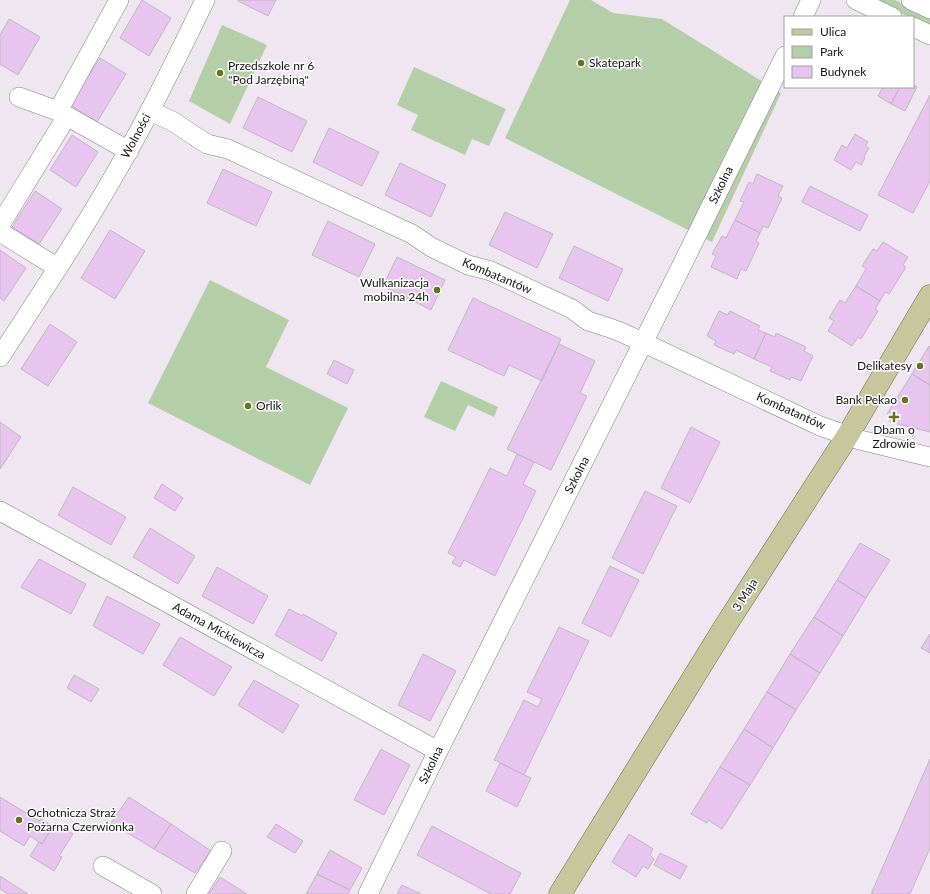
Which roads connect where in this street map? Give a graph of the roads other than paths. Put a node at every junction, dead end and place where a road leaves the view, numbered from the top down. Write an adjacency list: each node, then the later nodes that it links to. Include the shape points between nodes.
1 (119, 0): 14 (street)
2 (205, 0): 13 (street, Wolności)
3 (811, 0): 7 (street)
4 (856, 0): 8 (street)
5 (911, 0): 6 (street)
6 (930, 9)
7 (803, 16)
8 (890, 16)
9 (914, 27): 10 (street)
10 (930, 35)
11 (784, 58): 20 (street, Szkolna)
12 (19, 97): 14 (street)
13 (150, 111): 15 (street, Wolności); 20 (street, Kombatantów, via 172,121 207,144 228,149 412,234 431,247 468,265 491,271 572,309 588,321)
14 (63, 113): 15 (street); 16 (street)
15 (128, 151): 18 (street, Wolności)
16 (0, 225)
17 (0, 232): 18 (street)
18 (58, 268): 21 (street, Wolności)
19 (930, 296): 22 (main road, 3 Maja)
20 (643, 343): 22 (street, Kombatantów, via 820,426); 25 (street, Szkolna)
21 (0, 357)
22 (848, 435): 23 (street, Kombatantów); 31 (main road, 3 Maja, via 724,628)
23 (930, 457)
24 (0, 511): 25 (street, Adama Mickiewicza)
25 (438, 751): 30 (street, Szkolna)
26 (222, 851): 29 (street)
27 (103, 866): 28 (street)
28 (152, 894)
29 (196, 894)
30 (368, 894)
31 (560, 894)

